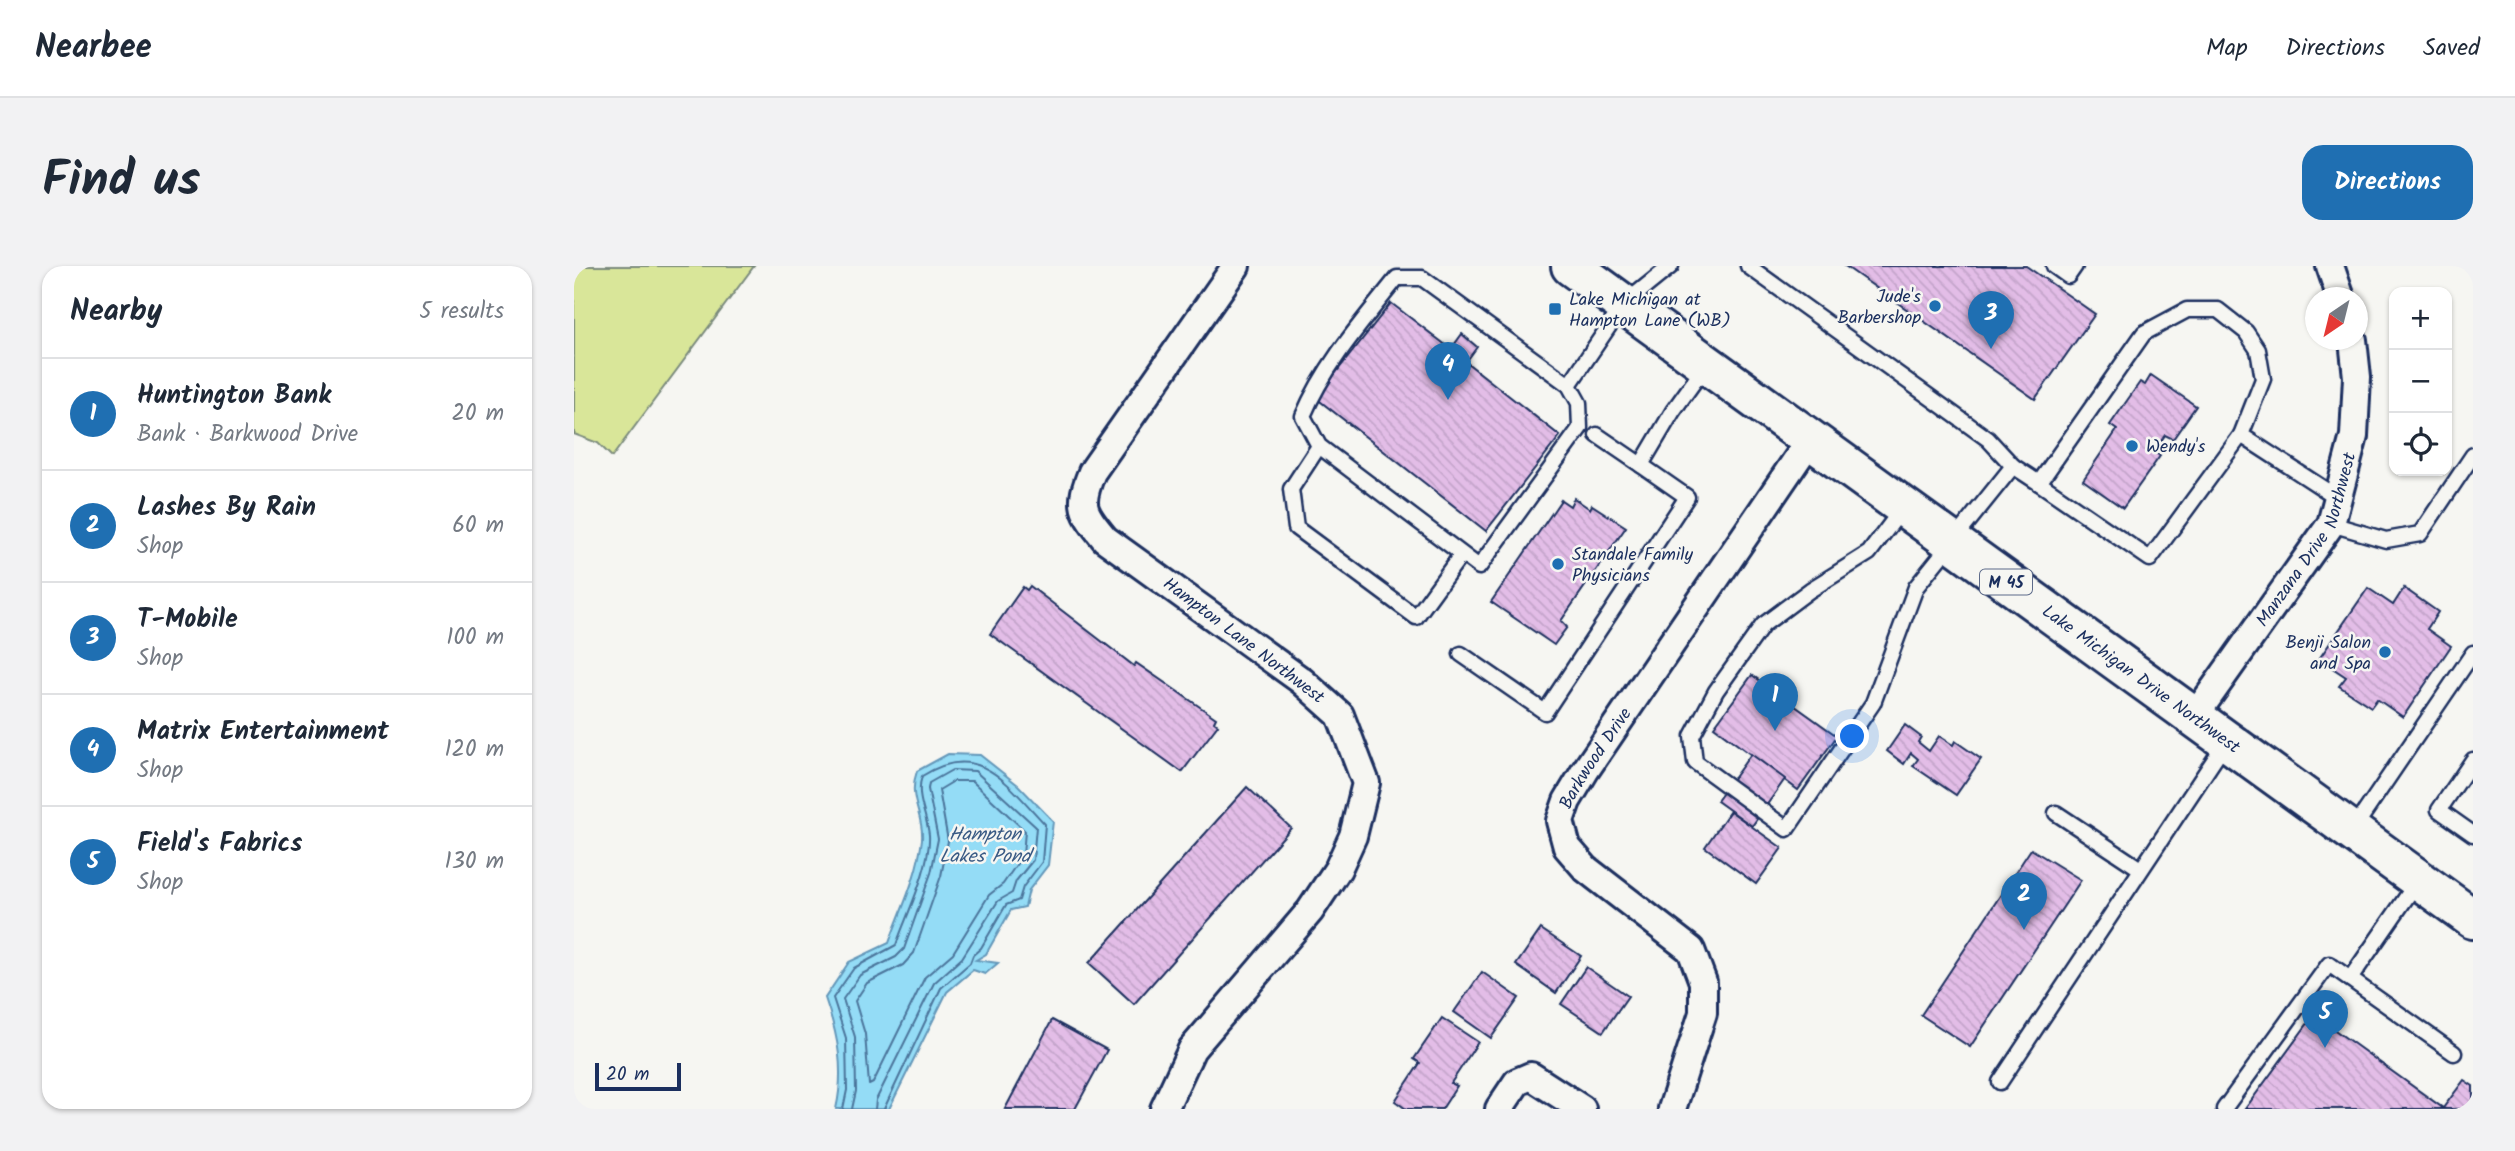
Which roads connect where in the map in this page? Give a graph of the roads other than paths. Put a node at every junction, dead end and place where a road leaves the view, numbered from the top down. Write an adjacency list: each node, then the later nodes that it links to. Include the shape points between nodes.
1 (1236, 266): 40 (street, Hampton Lane Northwest, via 1092,472 1082,498 1086,516 1105,539 1302,681 1340,715 1366,783 1353,836 1338,869 1310,911 1192,1049)
2 (1571, 266): 9 (highway, Lake Michigan Drive Northwest / M 45)
3 (1671, 266): 9 (lane)
4 (1748, 266): 19 (lane, via 1988,439)
5 (2054, 266): 6 (lane, via 2068,276)
6 (2075, 266)
7 (2330, 266): 8 (street)
8 (2337, 287)
9 (1624, 304): 11 (highway, Lake Michigan Drive Northwest / M 45); 12 (lane)
10 (2354, 350): 21 (street, Manzana Drive Northwest, via 2354,436)
11 (1707, 364): 15 (highway, Lake Michigan Drive Northwest / M 45); 18 (lane)
12 (1569, 385): 16 (lane, via 1422,278 1404,276 1396,278 1316,384 1303,416); 25 (lane, via 1579,403 1580,428 1479,567)
13 (1597, 435): 18 (lane)
14 (2241, 435): 20 (lane, via 2150,559); 20 (lane, via 2263,379 2259,350 2246,332 2218,310 2187,310 2144,333); 21 (lane)
15 (1810, 440): 22 (highway, Lake Michigan Drive Northwest / M 45); 43 (street, Barkwood Drive, via 1585,771 1560,821 1567,847 1586,869 1691,950 1703,982 1703,1013)
16 (1319, 446): 25 (lane); 25 (lane, via 1291,489 1296,528 1416,617)
17 (2473, 455): 23 (lane, via 2420,534 2386,540)
18 (1641, 465): 27 (lane, via 1687,498 1545,712)
19 (2013, 466): 20 (lane); 24 (lane)
20 (2039, 483)
21 (2338, 498): 23 (street, Manzana Drive Northwest)
22 (1902, 508): 24 (highway, Lake Michigan Drive Northwest / M 45); 24 (lane, via 1869,553 1763,625 1716,691 1692,736 1695,762 1787,830 1874,703 1916,587)
23 (2332, 524): 28 (street, Manzana Drive Northwest)
24 (1951, 543): 28 (highway, Lake Michigan Drive Northwest / M 45)
25 (1461, 555)
26 (2473, 653): 32 (lane)
27 (1461, 654)
28 (2194, 717): 29 (highway, Lake Michigan Drive Northwest / M 45)
29 (2227, 741): 32 (highway, Lake Michigan Drive Northwest / M 45); 34 (lane)
30 (2473, 760): 33 (lane, via 2439,810)
31 (2056, 813): 34 (lane)
32 (2352, 831): 35 (highway, Lake Michigan Drive Northwest / M 45)
33 (2473, 834)
34 (2140, 868): 39 (lane)
35 (2419, 879): 36 (highway, Lake Michigan Drive Northwest / M 45); 37 (lane)
36 (2473, 919)
37 (2350, 979): 38 (lane); 44 (lane, via 2329,964)
38 (2454, 1053)
39 (2000, 1082)
40 (1164, 1109)
41 (1499, 1109): 42 (street, via 1517,1082 1531,1076)
42 (1582, 1109)
43 (1672, 1109)
44 (2224, 1109)

